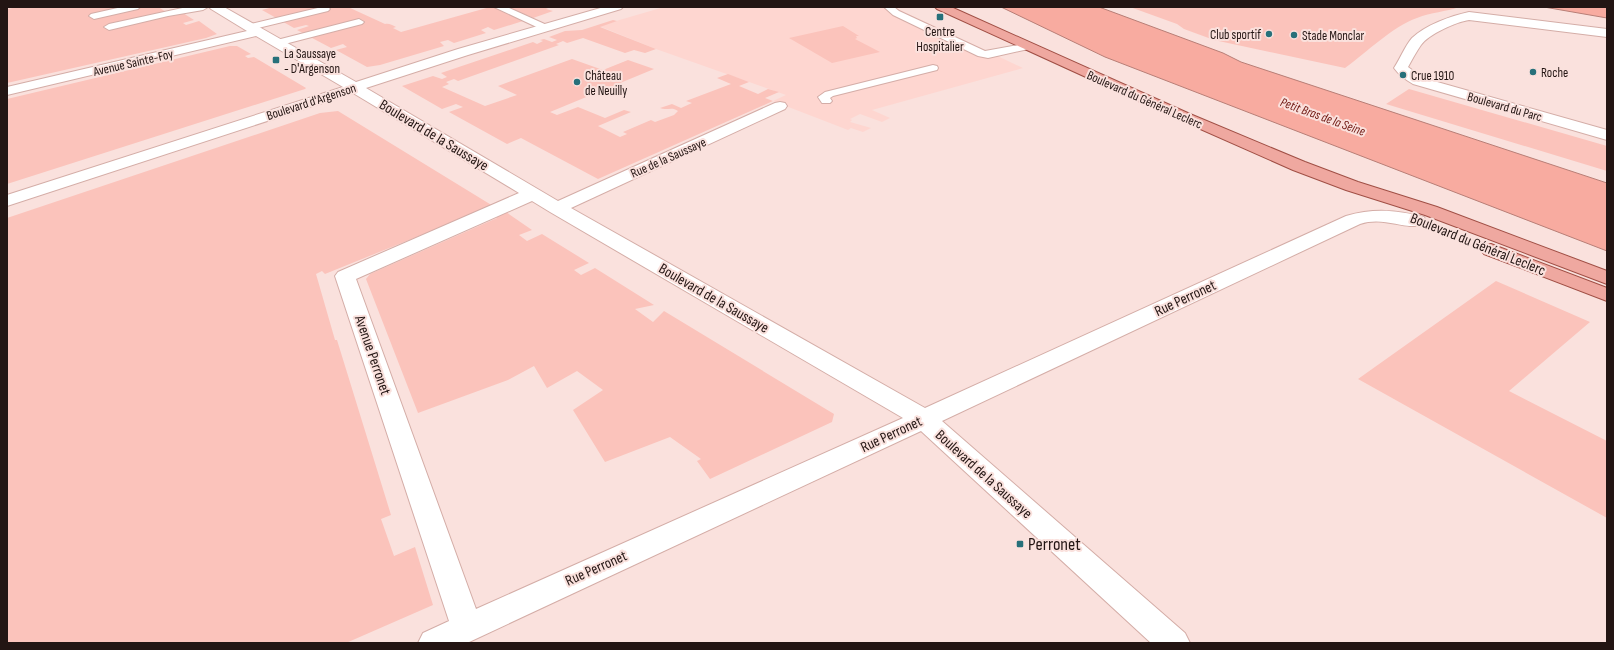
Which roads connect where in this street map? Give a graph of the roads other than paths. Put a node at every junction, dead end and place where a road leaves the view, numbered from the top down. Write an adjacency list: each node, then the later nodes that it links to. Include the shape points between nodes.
1 (134, 7): 9 (lane)
2 (203, 7): 11 (lane)
3 (214, 7): 13 (street, Boulevard de la Saussaye)
4 (499, 7): 12 (lane)
5 (617, 7): 12 (street, Boulevard d'Argenson)
6 (941, 7): 16 (main road, Boulevard du Général Leclerc)
7 (890, 8): 17 (lane)
8 (325, 9): 13 (lane)
9 (94, 16)
10 (359, 22): 15 (lane)
11 (109, 27)
12 (546, 28): 20 (street, Boulevard d'Argenson)
13 (254, 30): 15 (street, Boulevard de la Saussaye); 21 (street, Avenue Sainte-Foy)
14 (1607, 33): 24 (street, Boulevard du Parc, via 1469,16 1425,34 1416,42 1401,68 1418,81)
15 (277, 43): 20 (street, Boulevard de la Saussaye)
16 (1029, 46): 17 (lane); 25 (main road, Boulevard du Général Leclerc, via 1185,117)
17 (985, 54): 18 (lane)
18 (968, 59)
19 (933, 68): 22 (lane, via 829,94 824,97)
20 (354, 87): 26 (street, Boulevard de la Saussaye); 27 (street, Boulevard d'Argenson)
21 (7, 91)
22 (826, 101)
23 (780, 106): 28 (street, Rue de la Saussaye)
24 (1607, 135)
25 (1352, 186): 29 (main road, Boulevard du Général Leclerc); 30 (main road, Boulevard du Général Leclerc, via 1430,211)
26 (533, 194): 28 (street, Boulevard de la Saussaye); 33 (street, Avenue Perronet, via 346,276)
27 (7, 201)
28 (556, 208): 32 (street, Boulevard de la Saussaye)
29 (1417, 221): 31 (main road, Boulevard du Général Leclerc); 32 (street, Rue Perronet, via 1379,214 1353,220)
30 (1607, 278)
31 (1607, 295)
32 (924, 419): 33 (street, Rue Perronet); 35 (street, Boulevard de la Saussaye)
33 (467, 627): 34 (street, Rue Perronet)
34 (434, 643)
35 (1174, 643)

